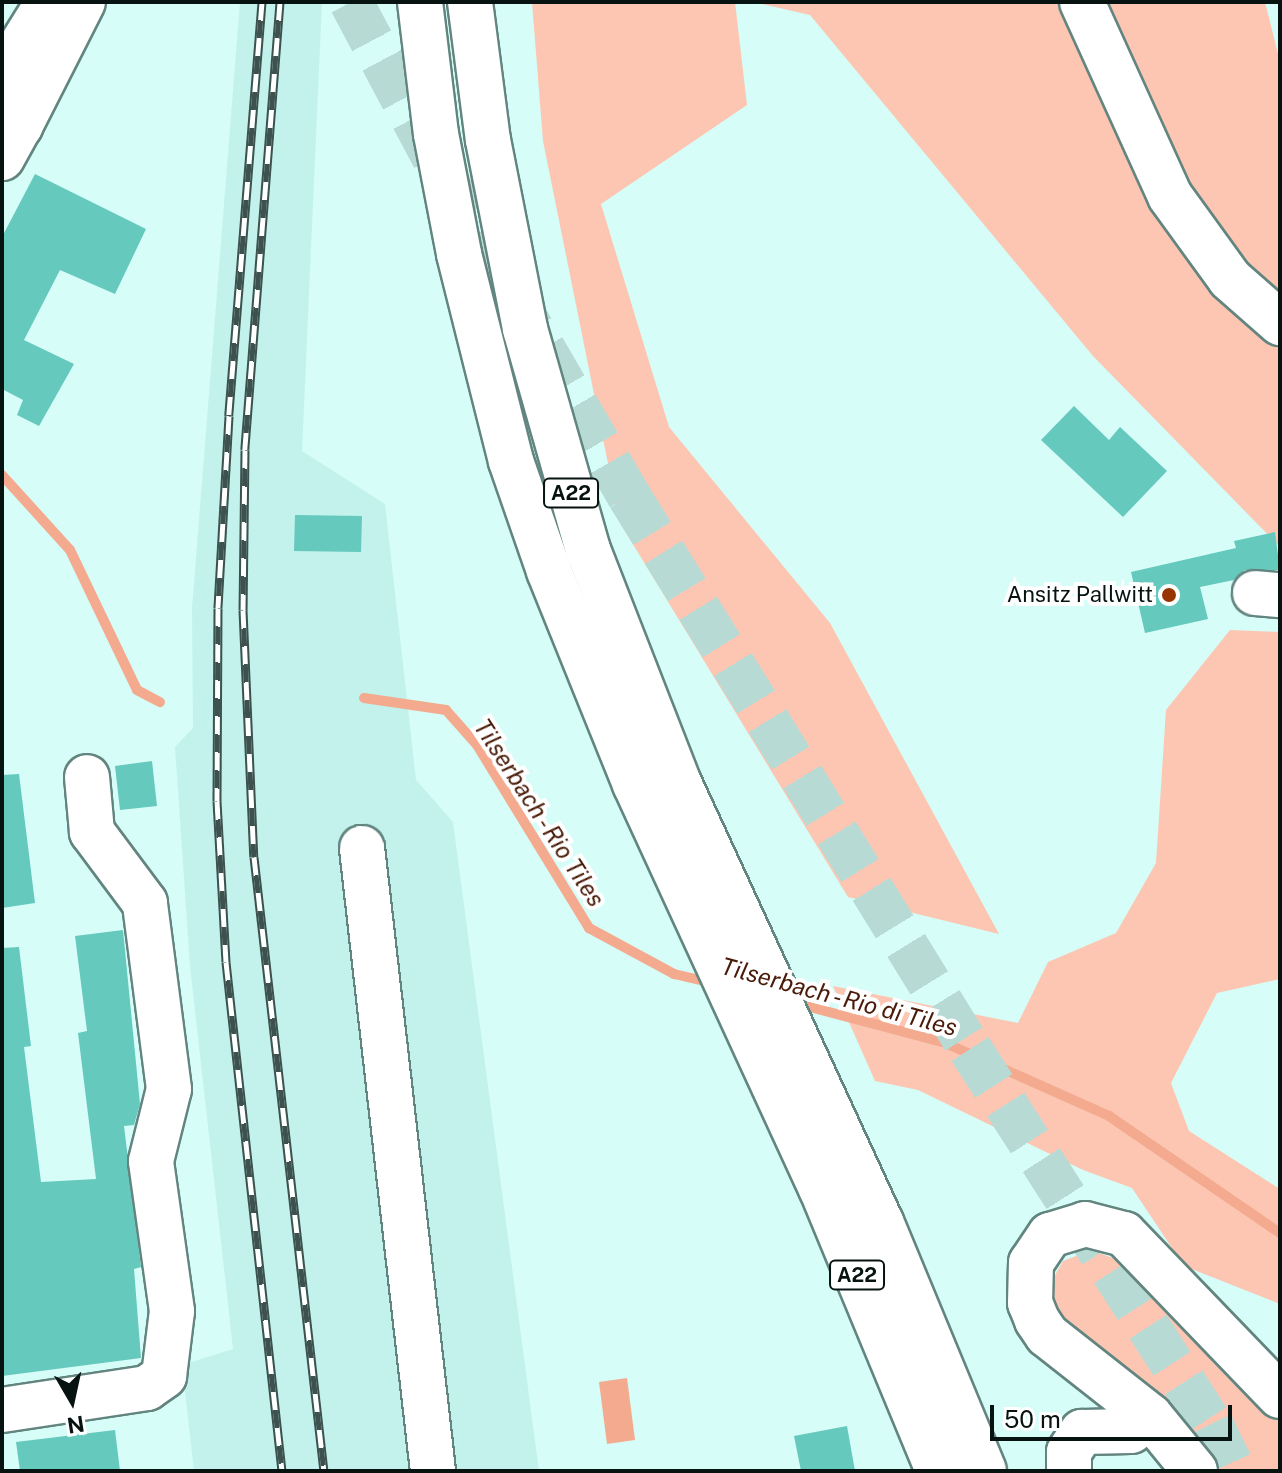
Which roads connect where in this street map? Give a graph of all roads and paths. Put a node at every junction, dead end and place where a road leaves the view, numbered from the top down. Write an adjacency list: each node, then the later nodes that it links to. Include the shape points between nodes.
1 (48, 2): 6 (main road)
2 (83, 2): 7 (main road)
3 (420, 2): 16 (main road, A22, via 436,134 459,254 511,461 591,682 772,1080)
4 (470, 2): 14 (main road, A22, via 488,140 525,329 588,550 678,781 820,1088)
5 (1082, 2): 8 (main road, via 1170,196 1230,279)
6 (2, 76)
7 (8, 133)
8 (1280, 323)
9 (87, 777): 12 (main road, via 92,832 145,903 169,1089 151,1161 172,1311 164,1376 147,1388)
10 (362, 848): 15 (main road)
11 (1280, 1396): 13 (main road, via 1144,1250 1103,1226 1068,1227 1050,1235 1031,1263 1030,1303 1047,1335)
12 (2, 1410)
13 (1150, 1416): 17 (main road, via 1131,1431 1082,1432 1069,1452); 18 (main road)
14 (979, 1458)
15 (433, 1471)
16 (938, 1471)
17 (1069, 1471)
18 (1195, 1471)

